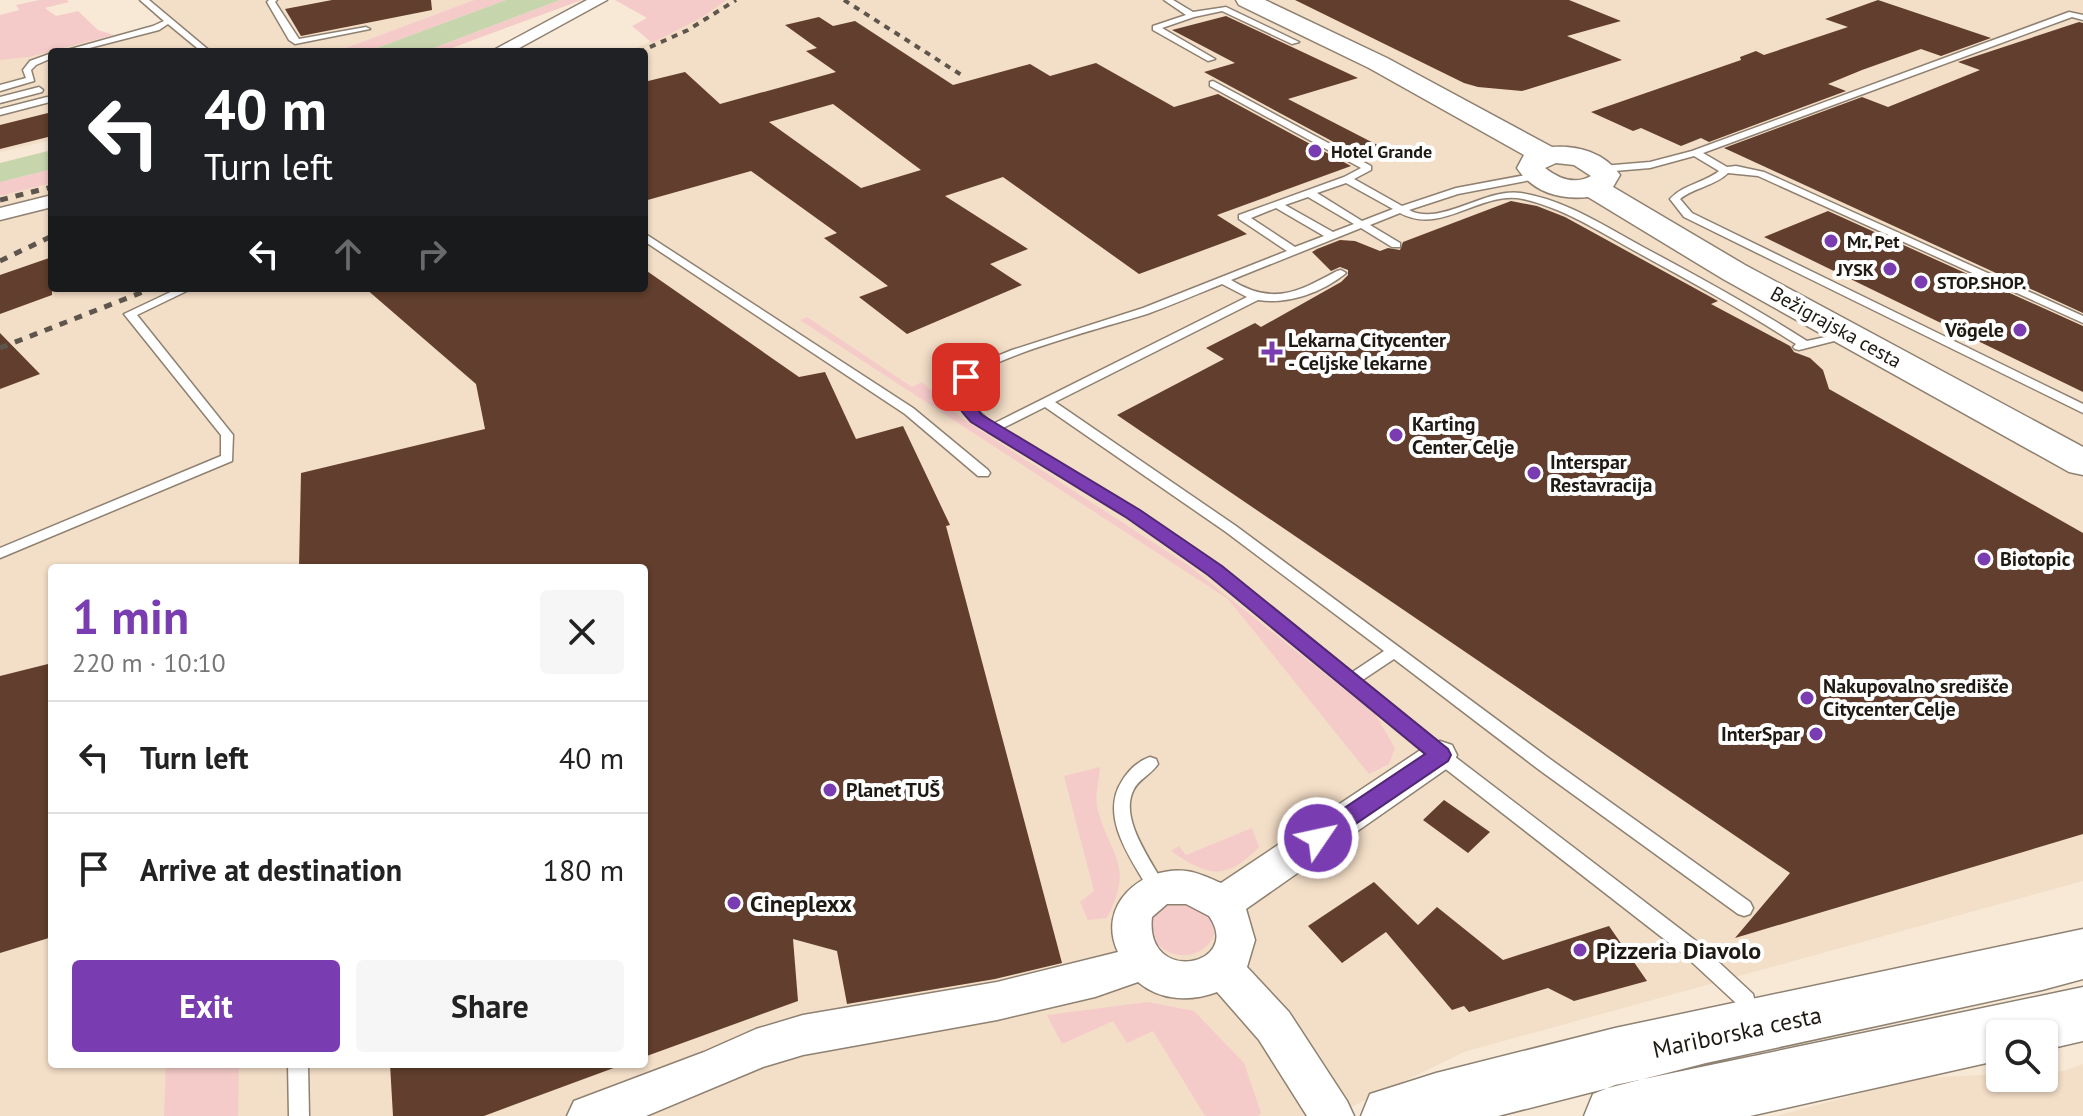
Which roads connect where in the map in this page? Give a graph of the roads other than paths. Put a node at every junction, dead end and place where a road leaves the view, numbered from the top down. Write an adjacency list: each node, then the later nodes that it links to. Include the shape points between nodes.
1 (146, 0): 10 (lane)
2 (273, 0): 11 (lane, via 298,42)
3 (599, 0): 15 (street)
4 (1168, 0): 8 (lane)
5 (1247, 0): 25 (street, via 1378,63)
6 (2083, 10): 7 (lane)
7 (2072, 14): 9 (lane); 24 (lane)
8 (1192, 15): 12 (lane, via 1223,9); 17 (lane, via 1156,28)
9 (2083, 18)
10 (169, 21): 13 (lane); 14 (lane)
11 (366, 29)
12 (1295, 42)
13 (79, 48)
14 (202, 48)
15 (507, 48)
16 (48, 57): 19 (lane, via 27,70 31,79)
17 (1211, 59)
18 (1213, 84): 27 (lane, via 1368,168)
19 (0, 88)
20 (39, 90): 21 (lane)
21 (0, 100)
22 (47, 100): 23 (lane)
23 (0, 112)
24 (1695, 153): 26 (lane); 28 (lane)
25 (1542, 166): 28 (street); 28 (street, via 1578,157); 32 (lane)
26 (1725, 170): 43 (lane, via 1761,174); 46 (lane, via 1680,193 1675,199 1679,207)
27 (1347, 179): 29 (lane); 32 (lane)
28 (1579, 187): 32 (lane, via 1497,197 1429,217); 44 (street, Bežigrajska cesta); 44 (lane, via 1800,347)
29 (1309, 193): 31 (lane); 34 (lane)
30 (48, 202): 33 (street)
31 (1277, 205): 35 (lane); 38 (lane, via 1243,217)
32 (1398, 210): 34 (lane)
33 (0, 214)
34 (1362, 224): 35 (lane); 37 (lane)
35 (1332, 236): 38 (lane)
36 (648, 239): 49 (lane, via 909,411)
37 (1396, 245)
38 (1294, 251): 40 (lane)
39 (1341, 273): 42 (lane, via 1306,293)
40 (1225, 281): 42 (lane); 47 (lane, via 984,365 966,377 960,390 962,403)
41 (179, 292): 50 (lane, via 130,314 227,435 227,458)
42 (1254, 298): 45 (lane)
43 (2083, 320)
44 (1843, 331): 48 (street, Bežigrajska cesta)
45 (1046, 402): 47 (lane); 51 (lane, via 1231,529)
46 (2083, 409)
47 (992, 429): 52 (lane, via 1215,570)
48 (2083, 463)
49 (983, 473)
50 (0, 553)
51 (1394, 652): 52 (lane); 57 (lane)
52 (1350, 681): 53 (lane)
53 (1440, 755): 56 (street); 62 (lane, via 1689,947 1746,1000)
54 (1150, 764): 55 (lane, via 1133,774 1120,792 1120,815)
55 (1158, 890): 56 (street, via 1188,887); 59 (street, via 1137,906 1129,935)
56 (1222, 904): 60 (street, via 1235,927 1235,949)
57 (1744, 908)
58 (2083, 954): 62 (street, Mariborska cesta)
59 (1142, 962): 60 (street, via 1165,977 1193,981); 65 (street, via 997,1001 803,1035)
60 (1222, 969): 66 (street, via 1274,1026)
61 (2083, 1014): 68 (street)
62 (1751, 1026): 67 (street, Mariborska cesta)
63 (298, 1068): 64 (lane)
64 (299, 1116)
65 (589, 1116)
66 (1332, 1116)
67 (1392, 1116)
68 (1615, 1116)

